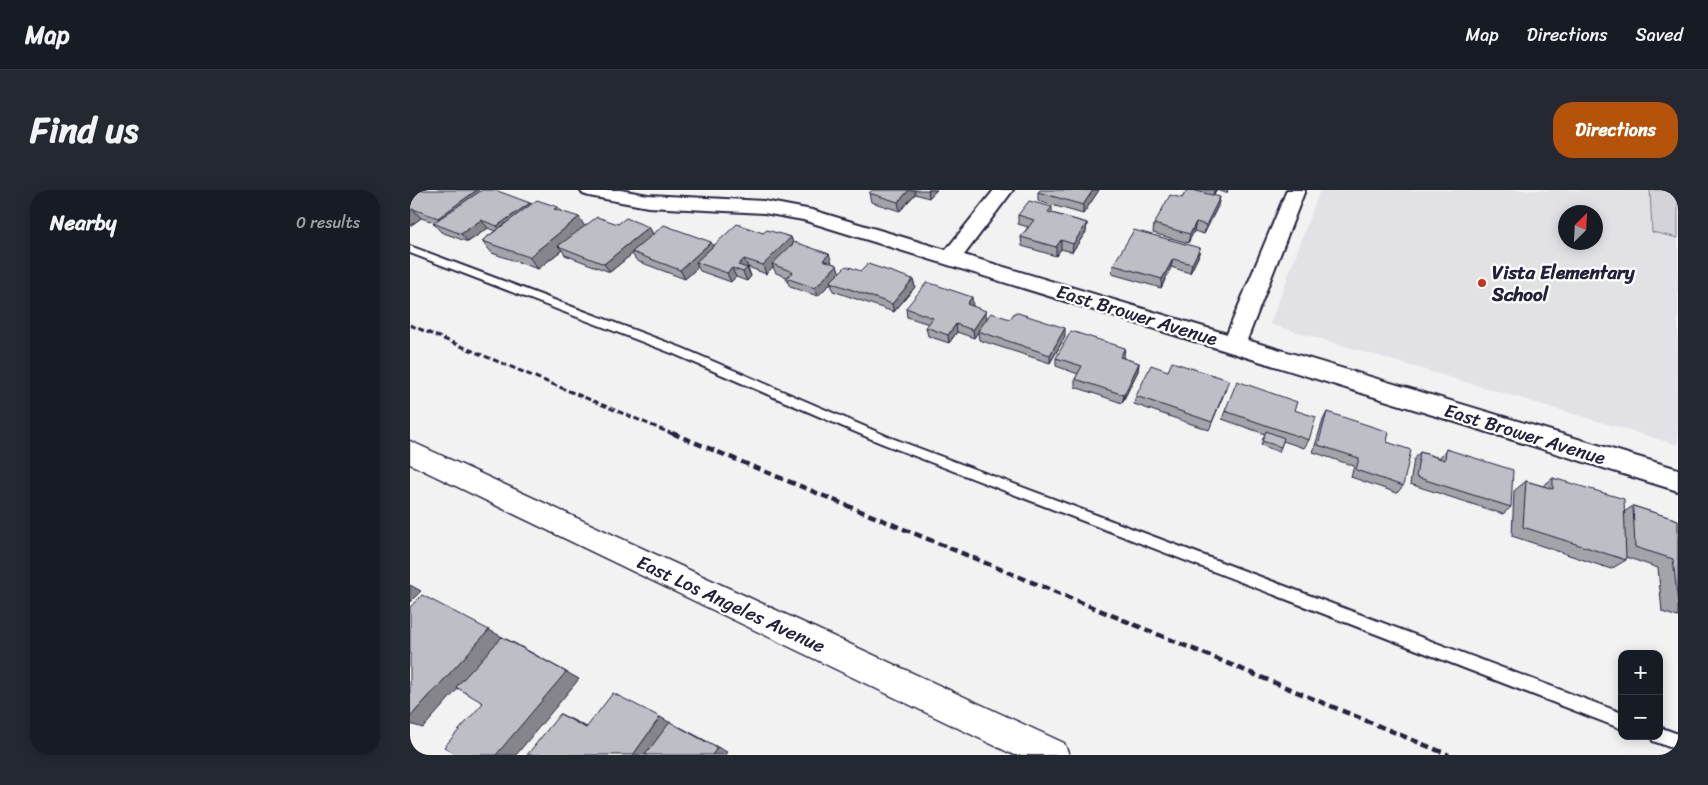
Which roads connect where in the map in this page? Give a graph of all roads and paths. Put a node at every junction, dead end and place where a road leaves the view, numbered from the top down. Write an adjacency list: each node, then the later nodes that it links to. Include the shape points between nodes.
1 (589, 190): 4 (street, East Brower Avenue, via 648,201)
2 (1004, 190): 6 (street)
3 (1296, 190): 7 (street)
4 (724, 197): 6 (street, East Brower Avenue, via 805,214)
5 (410, 249): 10 (lane, via 678,351 894,444)
6 (951, 258): 7 (street, East Brower Avenue)
7 (1234, 345): 9 (street, East Brower Avenue)
8 (410, 452): 13 (main road, East Los Angeles Avenue)
9 (1678, 480)
10 (1618, 719)
11 (1663, 736): 12 (lane)
12 (1678, 742)
13 (1052, 755)

